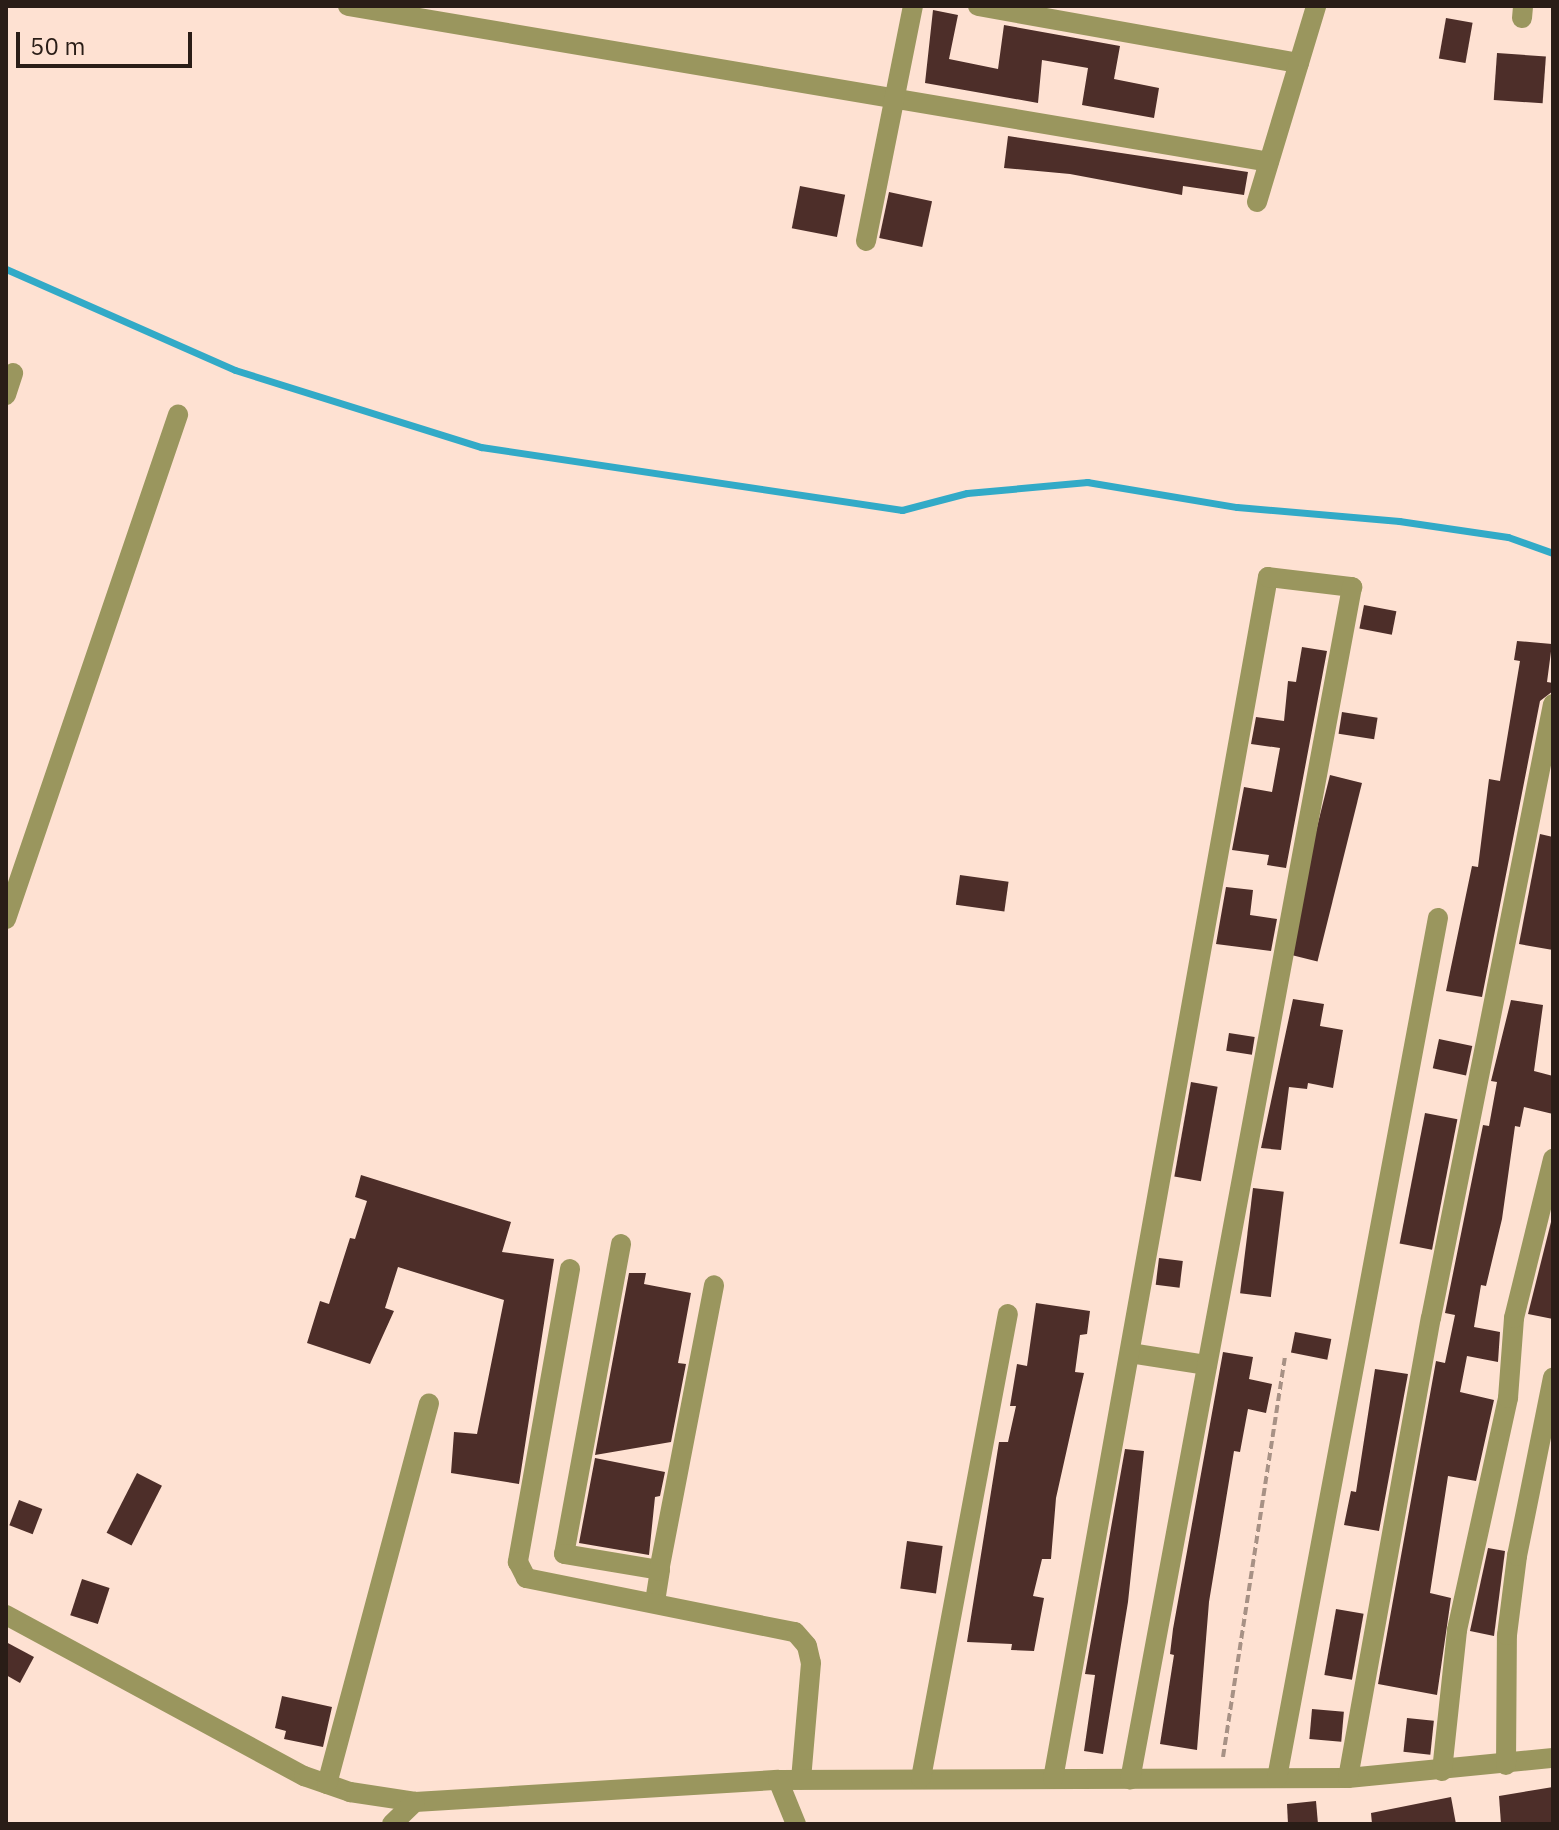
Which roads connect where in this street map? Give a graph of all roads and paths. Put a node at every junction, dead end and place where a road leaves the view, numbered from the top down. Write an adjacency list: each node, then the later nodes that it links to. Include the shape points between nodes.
1 (348, 6): 6 (street)
2 (913, 6): 6 (street)
3 (978, 6): 5 (street)
4 (1316, 6): 5 (street)
5 (1299, 63): 7 (street)
6 (894, 96): 7 (street); 9 (street)
7 (1269, 162): 8 (street)
8 (1257, 202)
9 (866, 241)
10 (13, 373): 11 (street)
11 (6, 395)
12 (178, 415): 15 (street)
13 (1553, 704): 34 (street, via 1431,1318)
14 (1438, 918): 33 (street)
15 (6, 919)
16 (1553, 1159): 31 (street, via 1514,1318 1508,1398 1457,1630)
17 (621, 1244): 26 (street, via 564,1554)
18 (570, 1269): 27 (street, via 518,1562 526,1578)
19 (714, 1285): 26 (street)
20 (1008, 1314): 32 (street)
21 (1130, 1353): 23 (street); 23 (street, via 1268,577 1352,587); 35 (street)
22 (1285, 1358): 36 (path)
23 (1207, 1365): 39 (street)
24 (1553, 1378): 30 (street, via 1509,1619)
25 (429, 1403): 40 (street)
26 (659, 1571): 27 (street)
27 (655, 1603): 38 (street, via 785,1629 807,1646 811,1663)
28 (6, 1615): 40 (street, via 225,1736)
29 (1553, 1758): 30 (street)
30 (1506, 1765): 31 (street)
31 (1442, 1771): 34 (street)
32 (921, 1778): 35 (street); 38 (street)
33 (1277, 1778): 34 (street); 36 (street)
34 (1348, 1778)
35 (1053, 1779): 39 (street)
36 (1220, 1779): 39 (street)
37 (778, 1780): 38 (street); 41 (street); 43 (street)
38 (801, 1780)
39 (1130, 1780)
40 (327, 1784): 41 (street)
41 (415, 1802): 42 (street)
42 (392, 1824)
43 (796, 1824)

